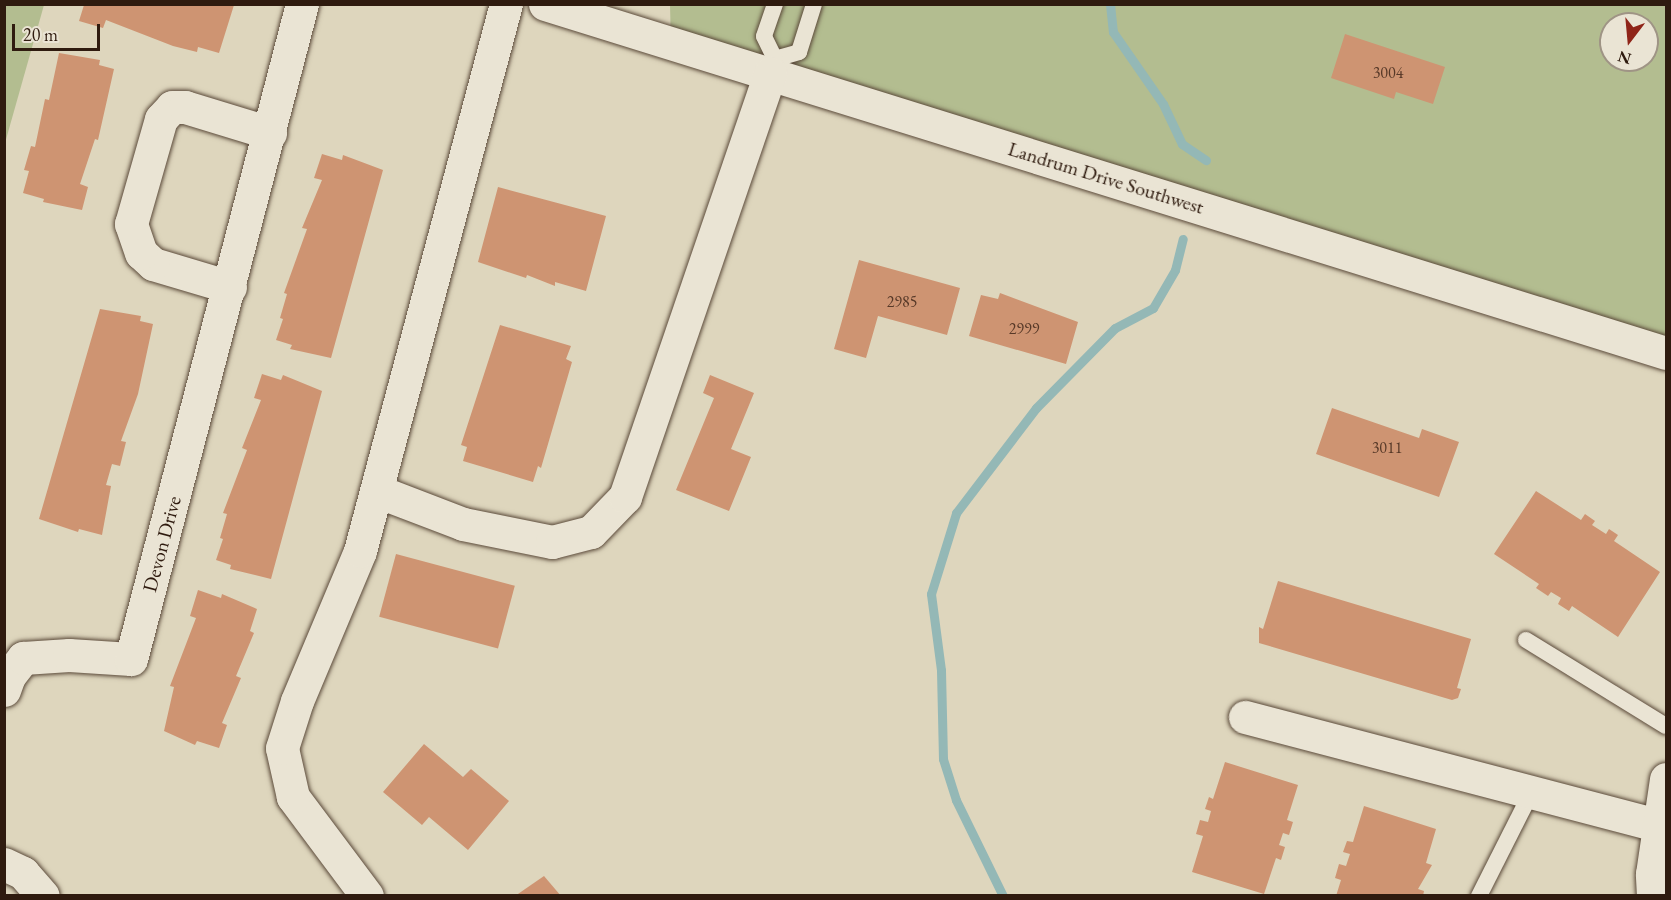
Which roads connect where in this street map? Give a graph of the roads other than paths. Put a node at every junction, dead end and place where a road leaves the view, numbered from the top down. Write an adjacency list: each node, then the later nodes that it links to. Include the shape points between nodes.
1 (302, 4): 7 (street, Devon Drive)
2 (506, 4): 10 (street)
3 (545, 4): 6 (street, Landrum Drive Southwest)
4 (775, 4): 6 (lane, via 764,36)
5 (814, 4): 6 (lane, via 799,52)
6 (773, 66): 9 (street, Landrum Drive Southwest); 10 (street, via 625,497 591,532 552,542 463,524)
7 (270, 133): 8 (street, Devon Drive); 8 (street, via 185,107 172,107 162,119 130,224 141,253 153,264)
8 (230, 287): 12 (street, Devon Drive, via 131,659 69,655 23,658)
9 (1666, 353)
10 (377, 491): 20 (street, via 360,551 297,701 282,748 293,797)
11 (1526, 640): 14 (lane)
12 (4, 690)
13 (1245, 717): 16 (street)
14 (1666, 726)
15 (1666, 779): 17 (street)
16 (1531, 793): 17 (street); 21 (lane)
17 (1658, 825): 22 (street)
18 (4, 864): 19 (street, via 23,873)
19 (43, 896)
20 (367, 896)
21 (1479, 896)
22 (1653, 896)

